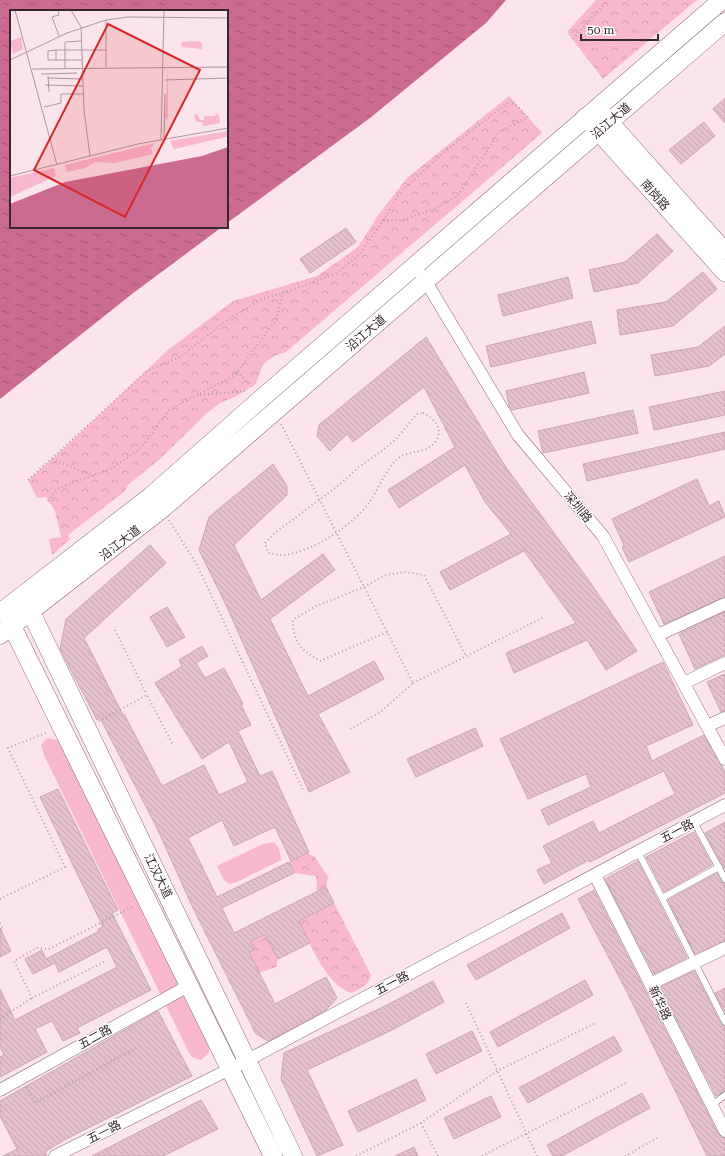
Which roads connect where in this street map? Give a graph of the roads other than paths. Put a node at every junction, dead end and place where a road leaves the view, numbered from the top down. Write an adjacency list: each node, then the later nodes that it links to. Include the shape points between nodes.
1 (722, 0): 3 (main road, 沿江大道)
2 (725, 22): 4 (main road, 沿江大道)
3 (591, 112): 4 (main road, 南岗路); 6 (main road, 沿江大道)
4 (604, 127): 5 (main road, 南岗路); 7 (main road, 南岗路); 8 (main road, 沿江大道)
5 (725, 251)
6 (416, 264): 8 (street, 深圳路); 9 (main road, 沿江大道)
7 (725, 273)
8 (425, 281): 9 (main road, 沿江大道, via 162,509); 13 (street, 深圳路, via 518,435 603,536)
9 (27, 603): 11 (main road, 沿江大道); 12 (main road, 沿江大道); 31 (main road, 江汉大道, via 87,727)
10 (725, 604): 13 (street)
11 (2, 611): 12 (main road, 江汉大道)
12 (6, 630): 29 (main road, 江汉大道, via 63,726)
13 (658, 635): 15 (street, 深圳路)
14 (725, 664): 15 (street)
15 (684, 683): 17 (street, 深圳路)
16 (725, 718): 17 (street)
17 (707, 726): 18 (street, 深圳路)
18 (725, 759)
19 (725, 805): 20 (street, 五一路)
20 (694, 822): 21 (street, 五一路); 22 (lane)
21 (638, 852): 23 (street, 五一路); 25 (lane)
22 (718, 867): 24 (lane); 25 (lane)
23 (595, 875): 28 (street, 新华路); 31 (street, 五一路)
24 (725, 879)
25 (662, 898): 27 (lane)
26 (725, 948): 27 (street)
27 (695, 963): 28 (street); 30 (lane)
28 (650, 984): 34 (street, 新华路)
29 (190, 985): 31 (main road, 江汉大道); 32 (street, 五二路)
30 (725, 1022)
31 (239, 1065): 36 (street, 五一路); 37 (main road, 江汉大道); 38 (main road, 江汉大道)
32 (0, 1090)
33 (725, 1095): 34 (lane)
34 (711, 1106): 35 (street, 新华路)
35 (725, 1131)
36 (56, 1156)
37 (273, 1156)
38 (293, 1156)

